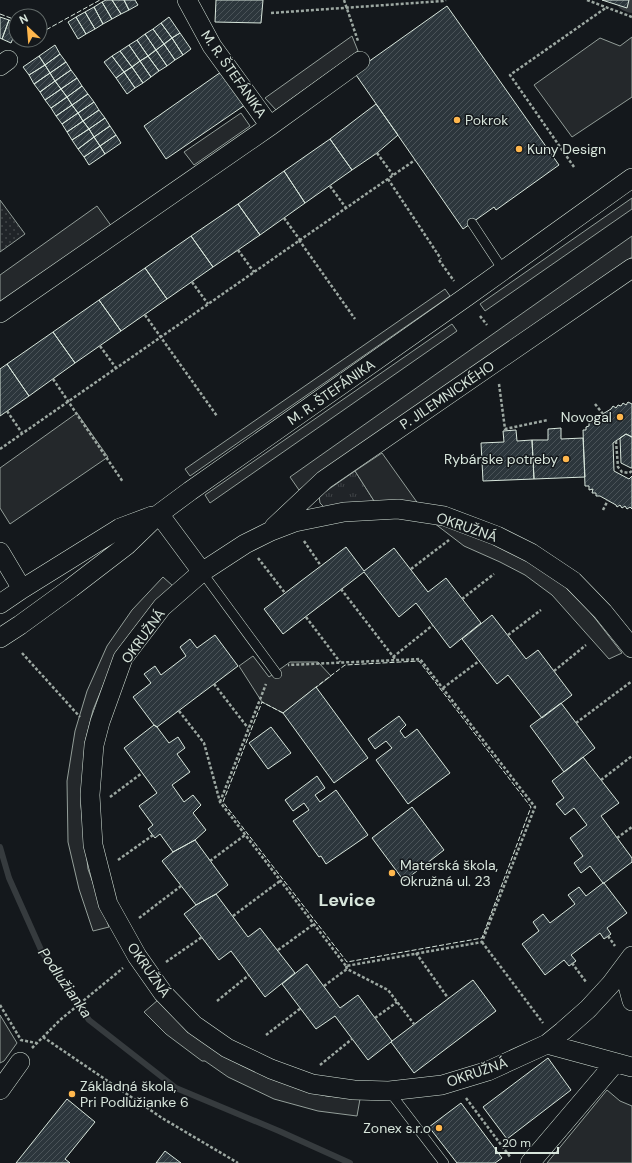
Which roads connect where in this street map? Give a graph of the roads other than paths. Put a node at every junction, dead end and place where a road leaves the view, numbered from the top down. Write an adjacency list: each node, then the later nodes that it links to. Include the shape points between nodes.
1 (187, 0): 3 (street, M. R. ŠTEFÁNIKA, via 212,46)
2 (362, 63): 3 (street, M. R. ŠTEFÁNIKA)
3 (270, 126): 8 (street, M. R. ŠTEFÁNIKA)
4 (632, 178): 7 (street, M. R. ŠTEFÁNIKA)
5 (472, 223): 7 (lane)
6 (632, 268): 10 (street, P. JILEMNICKÉHO, via 324,480)
7 (503, 270): 9 (street, M. R. ŠTEFÁNIKA)
8 (0, 313)
9 (159, 514): 12 (street); 13 (street, M. R. ŠTEFÁNIKA, via 127,545); 14 (street, M. R. ŠTEFÁNIKA, via 120,528)
10 (269, 532): 12 (street, OKRUŽNÁ); 18 (street, OKRUŽNÁ, via 295,522 344,512 398,509 444,516 498,536 531,553 573,581 603,612)
11 (0, 552): 14 (street)
12 (202, 572): 19 (lane); 26 (street, OKRUŽNÁ, via 162,607 123,658 100,722 94,745 90,794 93,845 108,904 137,956 163,993 194,1025 228,1048 271,1069 312,1084 354,1090)
13 (71, 588): 14 (street); 17 (street, M. R. ŠTEFÁNIKA)
14 (22, 589): 15 (street, M. R. ŠTEFÁNIKA); 16 (street)
15 (0, 604)
16 (0, 631)
17 (0, 638)
18 (632, 648)
19 (277, 674)
20 (632, 957): 21 (street, OKRUŽNÁ, via 628,986); 22 (street, OKRUŽNÁ, via 588,1009 563,1031)
21 (632, 1001)
22 (547, 1036): 24 (street); 26 (street, OKRUŽNÁ, via 488,1071 442,1085)
23 (20, 1062): 25 (street)
24 (624, 1065): 28 (street)
25 (0, 1090)
26 (389, 1091): 27 (lane)
27 (444, 1163)
28 (530, 1163)

